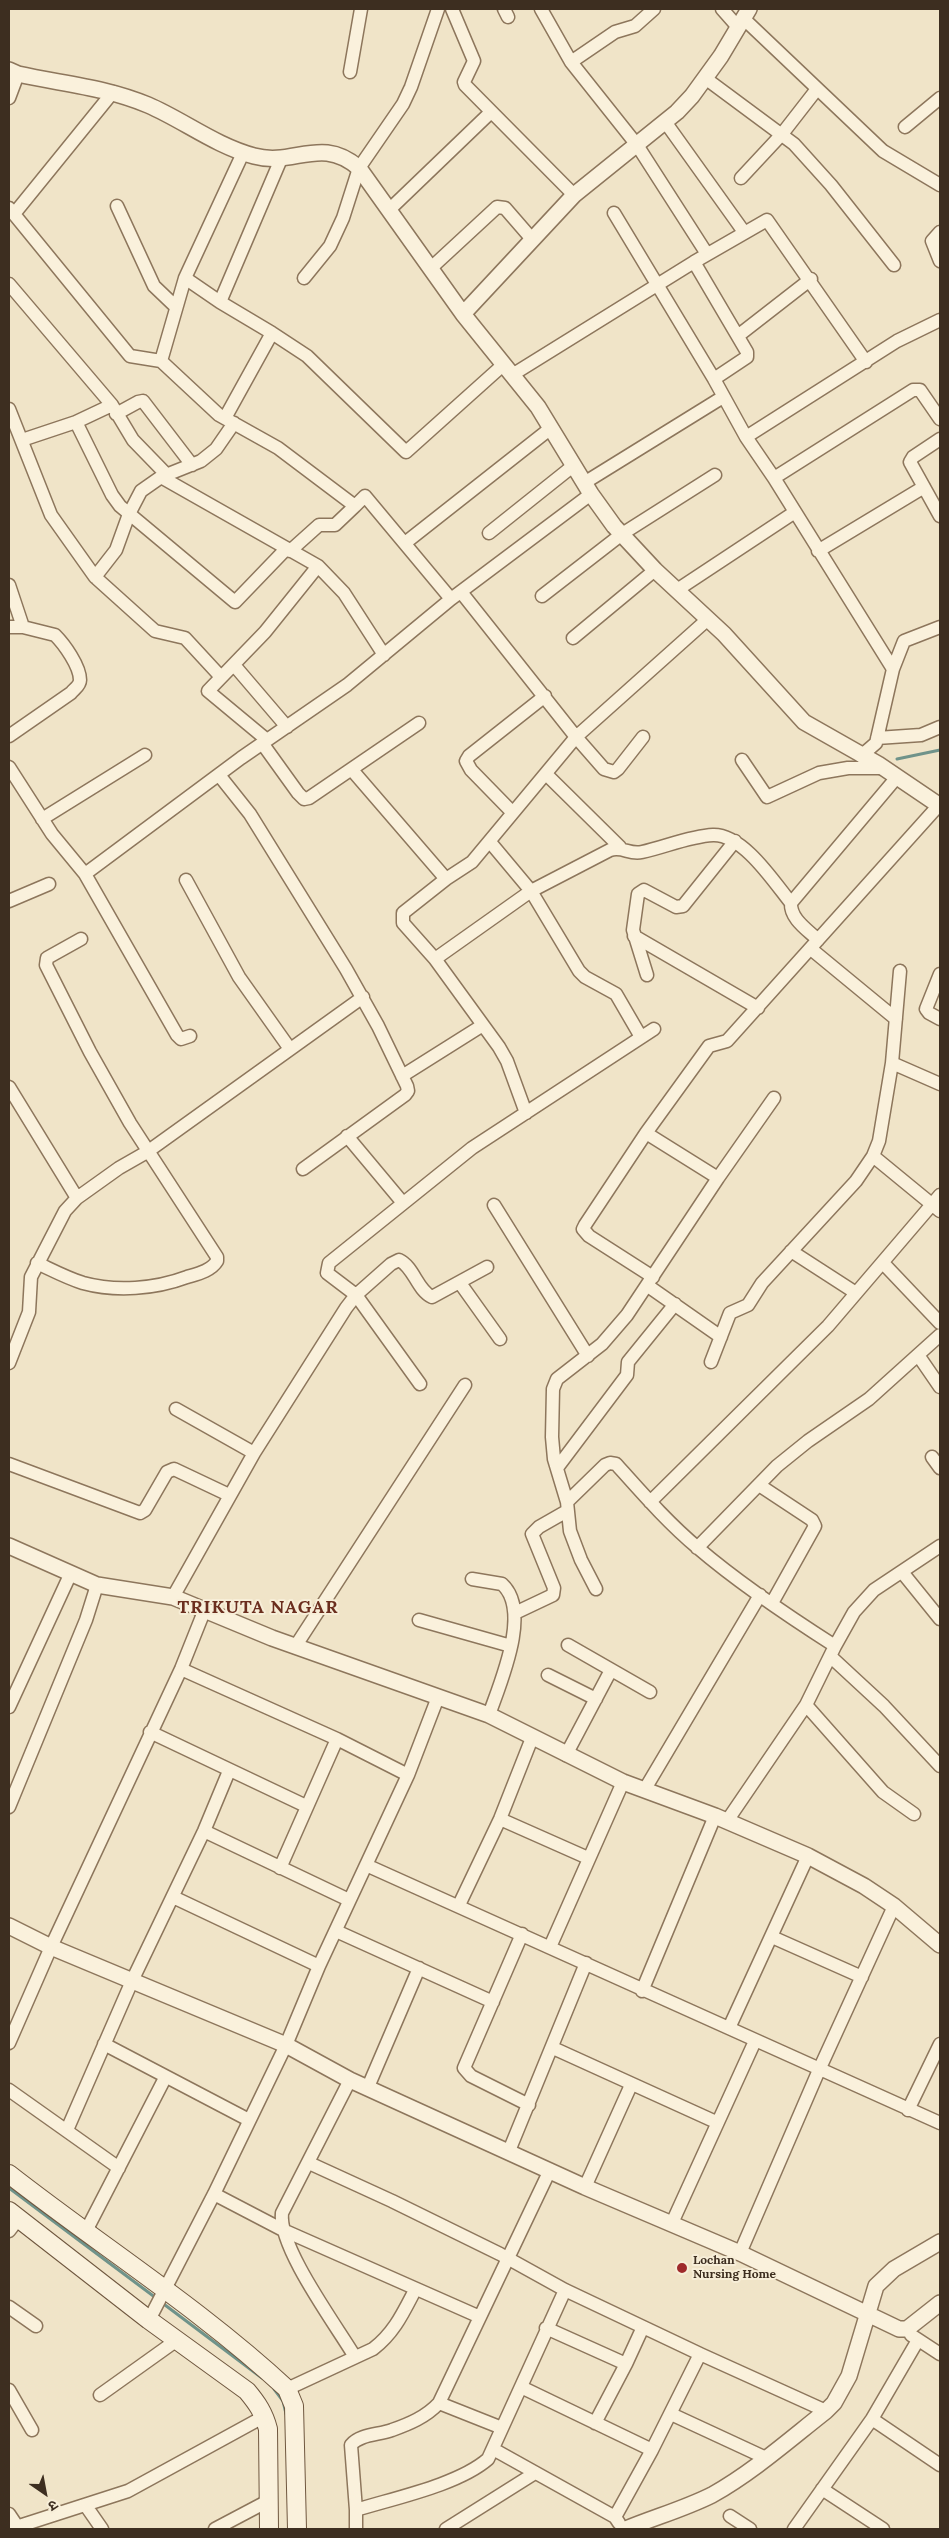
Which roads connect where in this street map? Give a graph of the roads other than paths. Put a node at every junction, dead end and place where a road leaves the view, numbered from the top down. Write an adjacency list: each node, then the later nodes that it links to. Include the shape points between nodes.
1 (361, 9): 10 (street)
2 (438, 9): 23 (street, via 411,87)
3 (452, 9): 16 (street, via 474,61 464,82)
4 (541, 9): 8 (street)
5 (654, 9): 8 (street, via 635,26 616,32)
6 (722, 9): 7 (street)
7 (743, 17): 11 (street); 12 (street)
8 (571, 62): 20 (street)
9 (14, 72): 13 (street); 14 (street)
10 (350, 72)
11 (705, 78): 17 (street); 19 (street)
12 (816, 89): 19 (street); 25 (street, via 883,151)
13 (113, 92): 21 (street, via 149,106); 29 (street)
14 (9, 98)
15 (940, 98): 18 (street)
16 (491, 112): 26 (street); 28 (street)
17 (666, 123): 20 (street); 31 (street)
18 (905, 127)
19 (782, 134): 24 (street); 37 (street, via 831,185)
20 (638, 145): 26 (street); 34 (street)
21 (243, 153): 22 (street); 39 (street)
22 (281, 158): 23 (street, via 328,152 351,161); 44 (street)
23 (359, 168): 28 (street); 40 (street, via 337,233)
24 (741, 178)
25 (939, 183)
26 (574, 195): 33 (street)
27 (117, 206): 45 (street, via 154,286)
28 (389, 210): 38 (street)
29 (11, 211): 50 (street, via 125,352 139,359)
30 (614, 213): 43 (street)
31 (744, 232): 34 (street); 41 (street, via 767,220)
32 (940, 232): 35 (street, via 932,241)
33 (531, 238): 38 (street, via 505,208 498,207); 46 (street)
34 (708, 254): 36 (street)
35 (940, 261)
36 (694, 262): 43 (street); 49 (street)
37 (894, 265)
38 (431, 268): 46 (street)
39 (186, 278): 44 (street); 45 (street)
40 (304, 278)
41 (810, 280): 49 (street); 51 (street)
42 (9, 284): 56 (street)
43 (658, 286): 52 (street); 53 (street)
44 (220, 302): 48 (street)
45 (176, 307): 50 (street)
46 (463, 314): 52 (street)
47 (940, 320): 51 (street, via 911,333)
48 (272, 332): 52 (street, via 307,356 406,452); 58 (street)
49 (739, 335): 53 (street, via 747,357)
50 (161, 361): 58 (street, via 211,409)
51 (866, 362): 61 (street)
52 (508, 370): 60 (street)
53 (714, 379): 54 (street)
54 (723, 398): 61 (street); 70 (street)
55 (9, 409): 63 (street)
56 (114, 409): 59 (street); 64 (street, via 143,401); 67 (street, via 133,440)
57 (940, 420): 68 (street, via 920,390 914,390)
58 (230, 421): 64 (street, via 216,449); 71 (street, via 278,448)
59 (76, 422): 63 (street); 73 (street, via 112,495)
60 (551, 428): 65 (street); 77 (street)
61 (746, 437): 68 (street)
62 (940, 439): 69 (street, via 912,457 910,462)
63 (22, 440): 82 (street, via 52,515)
64 (192, 465): 67 (street)
65 (574, 466): 70 (street); 75 (street)
66 (715, 475): 76 (street)
67 (163, 476): 73 (street, via 141,491); 78 (street)
68 (774, 478): 72 (street)
69 (924, 486): 74 (street); 79 (street)
70 (587, 489): 76 (street); 85 (street)
71 (355, 506): 77 (street, via 365,496); 78 (street, via 335,525 319,525)
72 (795, 512): 79 (street); 84 (street)
73 (129, 514): 78 (street, via 235,602); 82 (street, via 116,550)
74 (940, 516)
75 (489, 533)
76 (622, 534): 81 (street); 86 (street)
77 (405, 543): 85 (street)
78 (288, 550): 80 (street)
79 (818, 551): 94 (street)
80 (318, 566): 92 (street, via 344,594); 93 (street, via 265,632)
81 (655, 570): 84 (street); 91 (street)
82 (95, 577): 95 (street, via 155,631 185,638)
83 (9, 585): 88 (street)
84 (677, 590): 87 (street)
85 (456, 595): 92 (street); 96 (street)
86 (542, 596)
87 (708, 619): 101 (street); 107 (street, via 793,712 816,730)
88 (23, 627): 90 (street); 100 (street, via 55,634 80,680 71,693)
89 (940, 627): 94 (street, via 904,641)
90 (9, 628)
91 (573, 638)
92 (384, 654): 98 (street, via 347,685)
93 (234, 664): 95 (street); 98 (street)
94 (893, 670): 103 (street)
95 (221, 677): 104 (street, via 208,691)
96 (545, 696): 101 (street); 114 (street, via 466,761)
97 (419, 723): 109 (street)
98 (287, 727): 104 (street)
99 (940, 727): 103 (street, via 930,733 909,737)
100 (9, 736)
101 (576, 737): 102 (street, via 604,769 614,772); 111 (street)
102 (643, 737)
103 (877, 738): 107 (street, via 871,748)
104 (264, 742): 109 (street, via 304,799 315,796); 110 (street)
105 (145, 755): 115 (street)
106 (742, 760): 107 (street, via 767,797 819,773)
107 (873, 762): 112 (street)
108 (9, 767): 115 (street)
109 (352, 770): 120 (street)
110 (220, 774): 119 (street); 133 (street, via 250,814)
111 (546, 774): 114 (street); 118 (street)
112 (897, 777): 113 (street); 125 (street)
113 (940, 806): 128 (street)
114 (512, 812): 117 (street)
115 (42, 819): 119 (street)
116 (735, 841): 118 (street, via 713,835 640,852); 125 (street); 126 (street, via 683,906 676,907 644,890 638,894)
117 (490, 842): 120 (street, via 472,862); 123 (street)
118 (620, 847): 123 (street)
119 (85, 874): 139 (street, via 177,1036)
120 (446, 879): 129 (street, via 406,909 401,918)
121 (186, 880): 141 (street, via 239,976)
122 (49, 884): 124 (street)
123 (531, 891): 129 (street); 140 (street, via 579,971 616,994)
124 (9, 901)
125 (791, 903): 128 (street, via 791,911)
126 (634, 936): 132 (street); 134 (street)
127 (81, 939): 150 (street, via 47,958 46,964 90,1052)
128 (814, 944): 134 (street); 135 (street)
129 (435, 959): 137 (street)
130 (900, 970): 135 (street)
131 (940, 974): 136 (street, via 926,1009)
132 (647, 975)
133 (362, 997): 141 (street); 143 (street)
134 (758, 1008): 148 (street, via 727,1041 709,1046)
135 (896, 1019): 142 (street)
136 (940, 1019)
137 (483, 1025): 143 (street); 147 (street, via 507,1061)
138 (654, 1029): 140 (street)
139 (190, 1036)
140 (641, 1037): 147 (street)
141 (290, 1049): 150 (street)
142 (892, 1063): 144 (street); 151 (street, via 879,1141)
143 (402, 1076): 149 (street, via 408,1091 405,1095)
144 (940, 1084)
145 (9, 1087): 154 (street)
146 (774, 1098): 153 (street)
147 (526, 1113): 155 (street, via 472,1148)
148 (646, 1133): 153 (street); 163 (street, via 584,1229)
149 (347, 1136): 152 (street); 155 (street)
150 (147, 1152): 154 (street); 159 (street, via 217,1256 214,1266 161,1286 119,1287 85,1283)
151 (873, 1156): 156 (street); 158 (street, via 865,1170)
152 (304, 1169)
153 (718, 1178): 163 (street)
154 (77, 1198): 159 (street, via 65,1211)
155 (403, 1203): 165 (street, via 326,1267 326,1273)
156 (938, 1204): 160 (street)
157 (494, 1205): 172 (street)
158 (791, 1251): 164 (street); 169 (street, via 762,1282 748,1305 730,1313)
159 (37, 1263): 174 (street, via 31,1277 29,1312)
160 (883, 1263): 164 (street); 167 (street)
161 (488, 1266): 162 (street)
162 (460, 1282): 165 (street, via 432,1297 399,1260); 170 (street)
163 (651, 1282): 166 (street); 172 (street, via 616,1329)
164 (856, 1294): 186 (street, via 828,1326)
165 (356, 1295): 175 (street); 179 (street)
166 (675, 1304): 169 (street); 182 (street, via 628,1362 627,1375)
167 (940, 1323)
168 (940, 1334): 171 (street)
169 (721, 1337): 173 (street)
170 (500, 1339)
171 (918, 1355): 177 (street); 184 (street, via 868,1399 794,1452)
172 (588, 1356): 182 (street, via 557,1379 553,1389 552,1437)
173 (711, 1362)
174 (9, 1363)
175 (420, 1384)
176 (465, 1385): 205 (street)
177 (940, 1387)
178 (176, 1409): 179 (street)
179 (254, 1453): 185 (street)
180 (932, 1457): 183 (street)
181 (9, 1464): 185 (street, via 140,1513 168,1472 174,1469)
182 (557, 1468): 187 (street)
183 (940, 1468)
184 (759, 1485): 190 (street); 198 (street, via 812,1520 815,1526)
185 (229, 1495): 197 (street)
186 (650, 1502): 187 (street, via 616,1464 610,1463); 190 (street)
187 (567, 1506): 195 (street, via 575,1546); 200 (street, via 532,1534 554,1588 553,1595)
188 (9, 1546): 192 (street)
189 (940, 1546): 191 (street)
190 (697, 1548): 196 (street)
191 (902, 1572): 201 (street); 206 (street, via 864,1600)
192 (70, 1575): 194 (street); 214 (street)
193 (472, 1579): 200 (street, via 502,1584 508,1591)
194 (97, 1585): 197 (street); 226 (street, via 86,1620)
195 (596, 1589)
196 (760, 1594): 198 (street); 224 (street)
197 (173, 1597): 199 (street)
198 (772, 1603): 206 (street)
199 (205, 1610): 205 (street); 207 (street)
200 (515, 1613): 204 (street)
201 (940, 1619)
202 (419, 1620): 204 (street)
203 (568, 1645): 208 (street)
204 (511, 1646): 215 (street)
205 (295, 1647): 211 (street)
206 (832, 1651): 213 (street); 220 (street)
207 (181, 1668): 216 (street); 218 (street)
208 (611, 1670): 210 (street); 212 (street)
209 (548, 1675): 212 (street)
210 (650, 1692)
211 (438, 1697): 215 (street); 222 (street)
212 (596, 1699): 219 (street)
213 (806, 1705): 227 (street, via 883,1792); 228 (street)
214 (9, 1707)
215 (489, 1715): 217 (street)
216 (150, 1732): 221 (street); 244 (street)
217 (532, 1738): 219 (street); 229 (street)
218 (337, 1739): 222 (street); 225 (street)
219 (566, 1755): 223 (street)
220 (940, 1766)
221 (229, 1771): 225 (street); 230 (street)
222 (408, 1775): 233 (street)
223 (623, 1782): 224 (street); 232 (street)
224 (645, 1789): 228 (street)
225 (306, 1806): 234 (street)
226 (9, 1808)
227 (914, 1814)
228 (721, 1818): 231 (street); 251 (street)
229 (500, 1819): 232 (street); 237 (street)
230 (204, 1831): 234 (street); 235 (street)
231 (808, 1856): 238 (street); 242 (street)
232 (588, 1858): 245 (street)
233 (366, 1865): 236 (street); 237 (street)
234 (280, 1868): 236 (street)
235 (173, 1897): 247 (street); 250 (street)
236 (349, 1900): 240 (street)
237 (459, 1905): 241 (street)
238 (894, 1906): 243 (street); 249 (street)
239 (9, 1926): 244 (street)
240 (336, 1931): 247 (street); 248 (street)
241 (522, 1934): 245 (street); 252 (street)
242 (772, 1937): 249 (street); 253 (street)
243 (940, 1945)
244 (50, 1947): 250 (street); 255 (street)
245 (550, 1948): 246 (street)
246 (586, 1963): 251 (street); 259 (street)
247 (319, 1966): 258 (street)
248 (419, 1968): 252 (street); 265 (street)
249 (862, 1977): 261 (street)
250 (132, 1981): 256 (street); 258 (street)
251 (642, 1991): 253 (street)
252 (493, 2002): 267 (street, via 464,2071)
253 (730, 2028): 254 (street)
254 (755, 2041): 261 (street); 270 (street)
255 (9, 2043)
256 (104, 2044): 262 (street); 272 (street)
257 (940, 2044): 260 (street)
258 (286, 2046): 263 (street); 269 (street)
259 (553, 2048): 264 (street); 267 (street)
260 (936, 2061): 268 (street)
261 (819, 2070): 268 (street); 285 (street)
262 (165, 2078): 269 (street); 275 (street)
263 (350, 2080): 265 (street); 274 (street)
264 (631, 2085): 270 (street); 278 (street)
265 (368, 2087): 273 (street)
266 (9, 2090): 272 (street)
267 (529, 2105): 273 (street)
268 (908, 2110): 271 (street)
269 (250, 2120): 279 (street)
270 (716, 2122): 281 (street)
271 (940, 2123)
272 (67, 2130): 275 (street)
273 (509, 2151): 276 (street)
274 (309, 2163): 282 (street, via 282,2213); 286 (street)
275 (119, 2168): 283 (street)
276 (550, 2170): 278 (street); 286 (street)
277 (9, 2174): 283 (main road)
278 (585, 2187): 281 (street)
279 (214, 2194): 282 (street); 289 (street)
280 (12, 2220): 292 (main road)
281 (672, 2223): 285 (street)
282 (283, 2230): 287 (street); 302 (street, via 293,2256)
283 (85, 2233): 289 (main road)
284 (940, 2242): 294 (street, via 883,2278 876,2286)
285 (740, 2253): 294 (street)
286 (509, 2259): 288 (street); 293 (street)
287 (415, 2290): 293 (street); 302 (street, via 389,2335)
288 (565, 2290): 296 (street); 297 (street)
289 (163, 2294): 292 (street); 305 (main road)
290 (940, 2303): 298 (street)
291 (9, 2307): 295 (street)
292 (151, 2316): 299 (main road)
293 (480, 2317): 308 (street)
294 (873, 2317): 298 (street); 309 (street, via 849,2376)
295 (36, 2326)
296 (643, 2327): 300 (street); 303 (street)
297 (546, 2328): 303 (street); 304 (street)
298 (908, 2333): 301 (street); 312 (street)
299 (177, 2340): 307 (street); 311 (main road, via 247,2391)
300 (700, 2354): 309 (street); 310 (street)
301 (940, 2354)
302 (355, 2357): 305 (street)
303 (626, 2364): 313 (street)
304 (521, 2387): 313 (street); 314 (street)
305 (287, 2389): 317 (main road, via 294,2406)
306 (9, 2390): 315 (street)
307 (100, 2395)
308 (439, 2404): 314 (street); 325 (street, via 414,2421 353,2442)
309 (826, 2411): 319 (street)
310 (671, 2414): 318 (street); 319 (street)
311 (265, 2416): 317 (main road, via 268,2429); 324 (street, via 128,2492)
312 (872, 2419): 320 (street); 322 (street)
313 (595, 2424): 318 (street)
314 (502, 2428): 316 (street)
315 (32, 2430)
316 (494, 2449): 321 (street); 325 (street, via 488,2459 448,2481)
317 (283, 2450): 323 (main road); 333 (main road)
318 (652, 2450): 328 (street)
319 (766, 2458): 336 (street, via 712,2495)
320 (940, 2465)
321 (535, 2473): 328 (street); 335 (street)
322 (822, 2489): 338 (street); 339 (street)
323 (268, 2501): 331 (street); 332 (main road)
324 (86, 2506): 329 (street); 330 (street)
325 (356, 2510): 334 (street)
326 (9, 2514): 329 (street)
327 (730, 2516): 337 (street)
328 (614, 2517): 336 (street)
329 (13, 2528)
330 (102, 2529)
331 (215, 2529)
332 (269, 2529)
333 (297, 2529)
334 (356, 2529)
335 (446, 2529)
336 (625, 2529)
337 (750, 2529)
338 (794, 2529)
339 (883, 2529)

